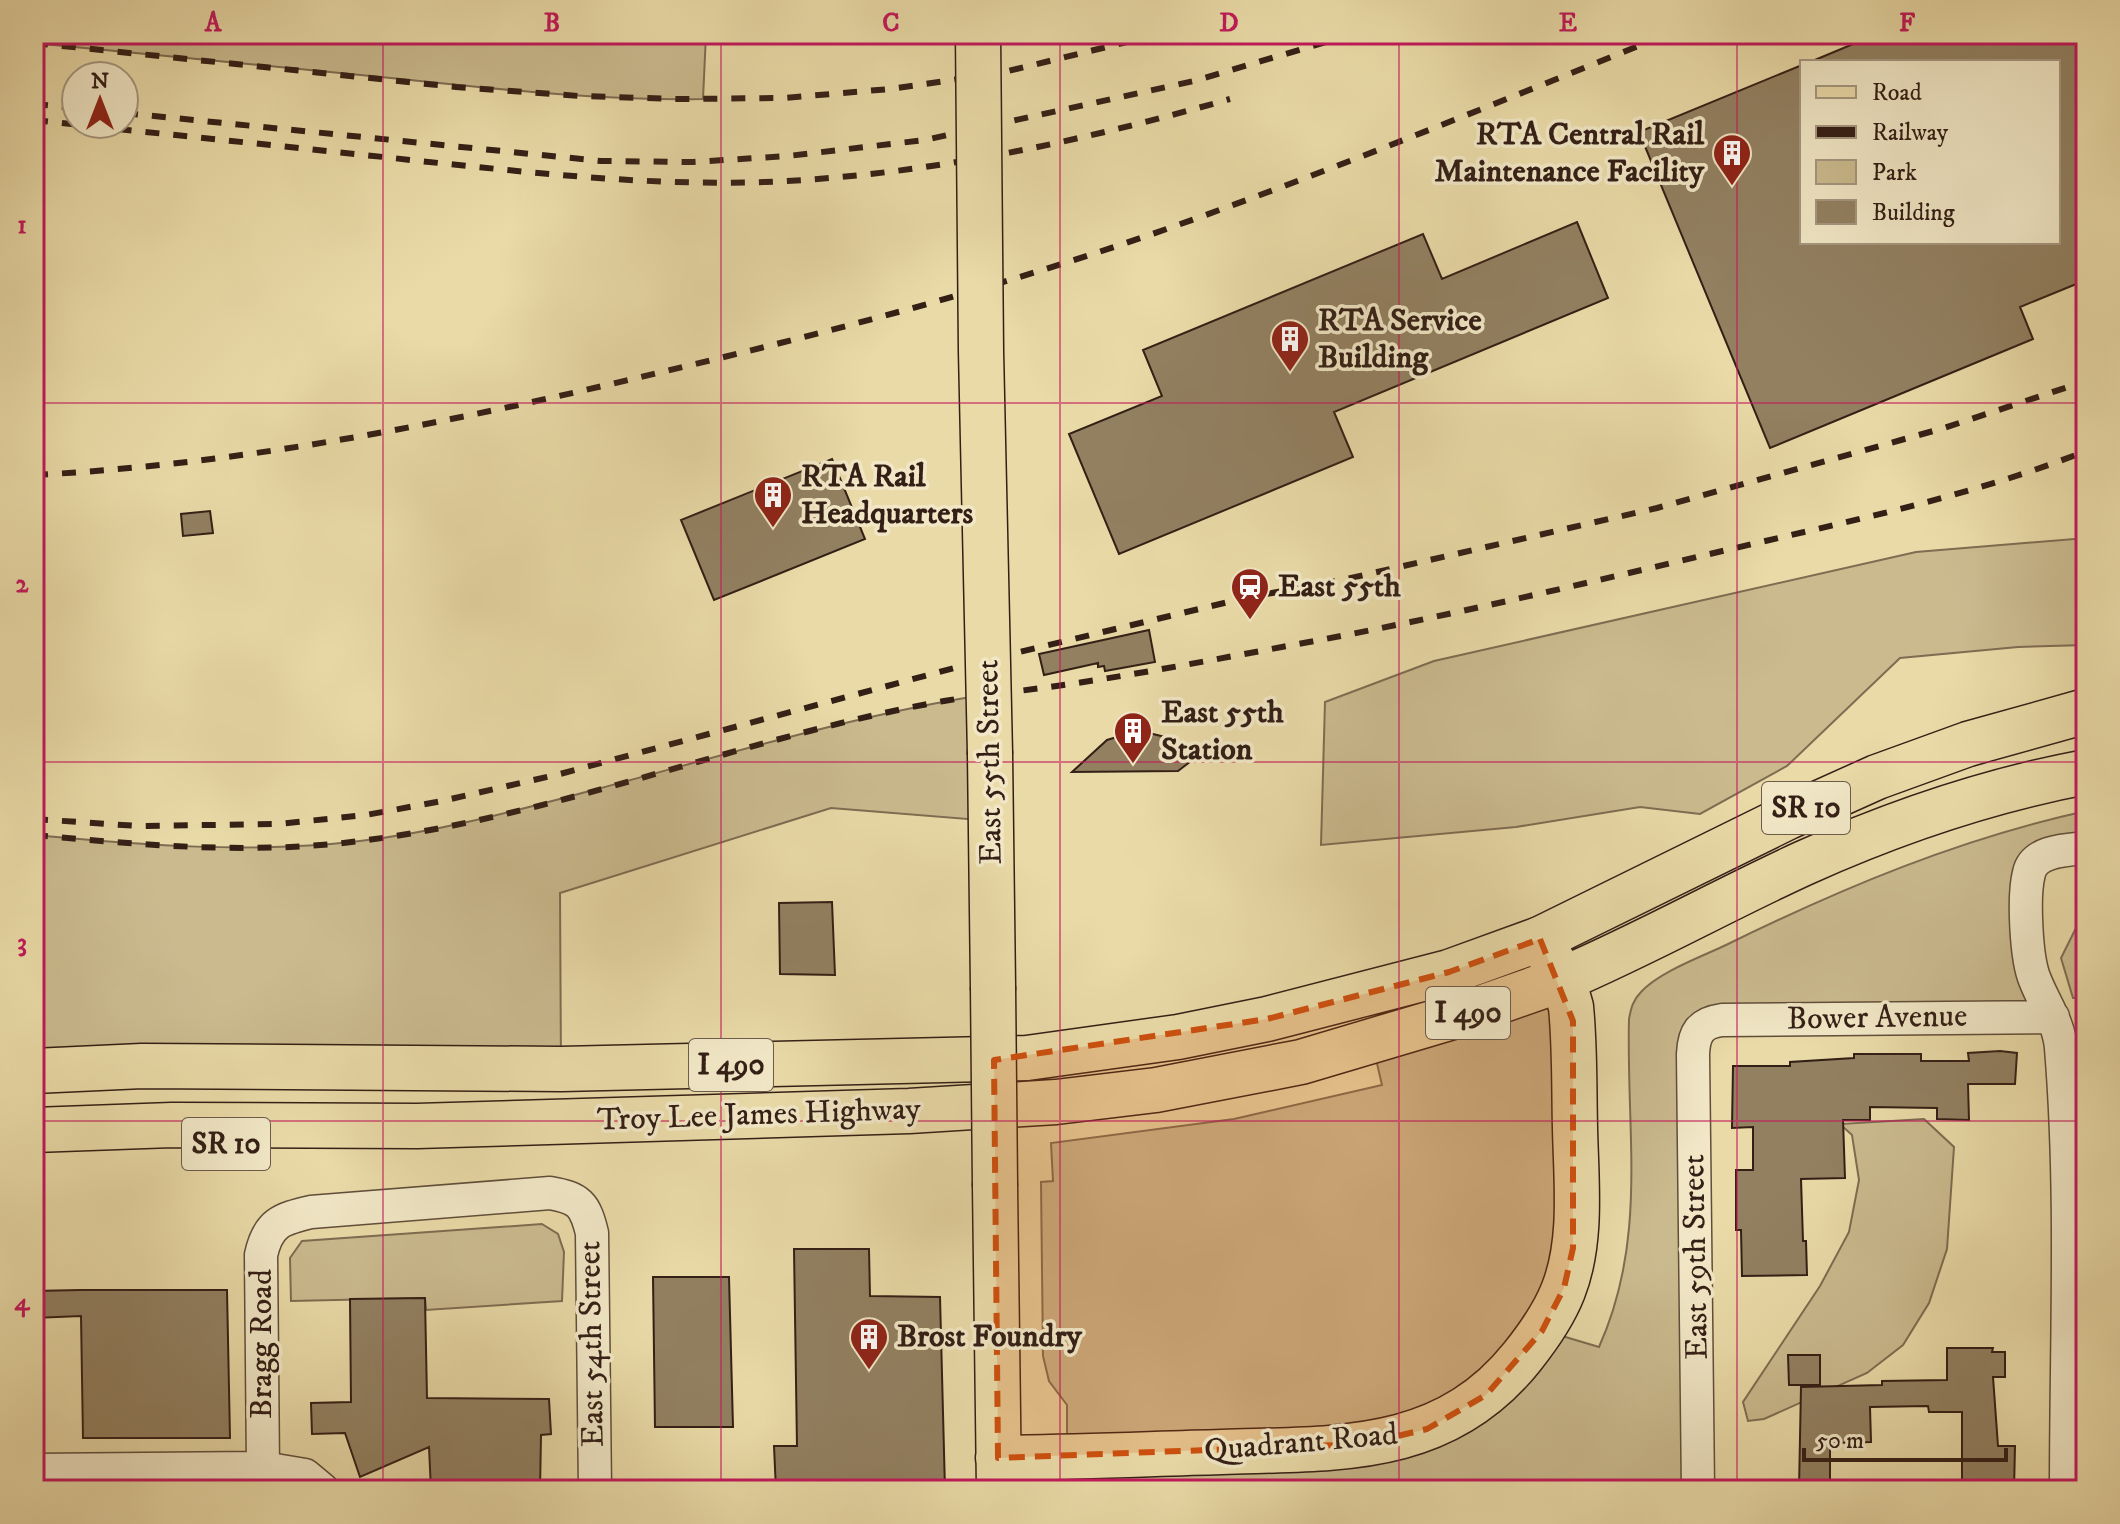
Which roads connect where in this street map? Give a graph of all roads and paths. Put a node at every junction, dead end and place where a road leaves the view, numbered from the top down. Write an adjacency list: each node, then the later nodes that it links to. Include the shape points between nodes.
1 (978, 34): 19 (main road, East 55th Street, bridge)
2 (2086, 711): 5 (main road, SR 10, via 1968,744 1877,777)
3 (2086, 772): 6 (main road, SR 10, via 1958,805 1841,849)
4 (2086, 848): 7 (street, via 2043,856 2031,865 2029,963)
5 (1540, 939): 6 (main road, Quadrant Road); 10 (main road, Troy Lee James Highway / I 490, via 1449,972 1267,1019 1027,1058 561,1069)
6 (1563, 979): 12 (main road, Troy Lee James Highway / I 490, via 1301,1062 1111,1096 909,1111); 19 (main road, Quadrant Road, via 1573,1021 1573,1248 1564,1288 1542,1331 1486,1395 1447,1421 1364,1444)
7 (2053, 1017): 8 (street, Bower Avenue, via 1722,1020); 15 (street, via 2061,1040)
8 (1703, 1026): 22 (street, East 59th Street, via 1695,1036 1693,1054)
9 (34, 1063): 10 (main road)
10 (142, 1066): 11 (main road, Troy Lee James Highway / I 490)
11 (34, 1071)
12 (417, 1126): 13 (main road, Troy Lee James Highway / I 490); 14 (main road, SR 10)
13 (34, 1130)
14 (34, 1158)
15 (2076, 1159): 23 (street)
16 (577, 1201): 17 (street, Bragg Road, via 550,1193 286,1218 265,1236 261,1255); 21 (street, East 54th Street, via 592,1233)
17 (263, 1468): 18 (street); 20 (street, via 305,1475)
18 (34, 1470)
19 (998, 1474)
20 (323, 1490)
21 (595, 1490)
22 (1698, 1490)
23 (2066, 1490)

